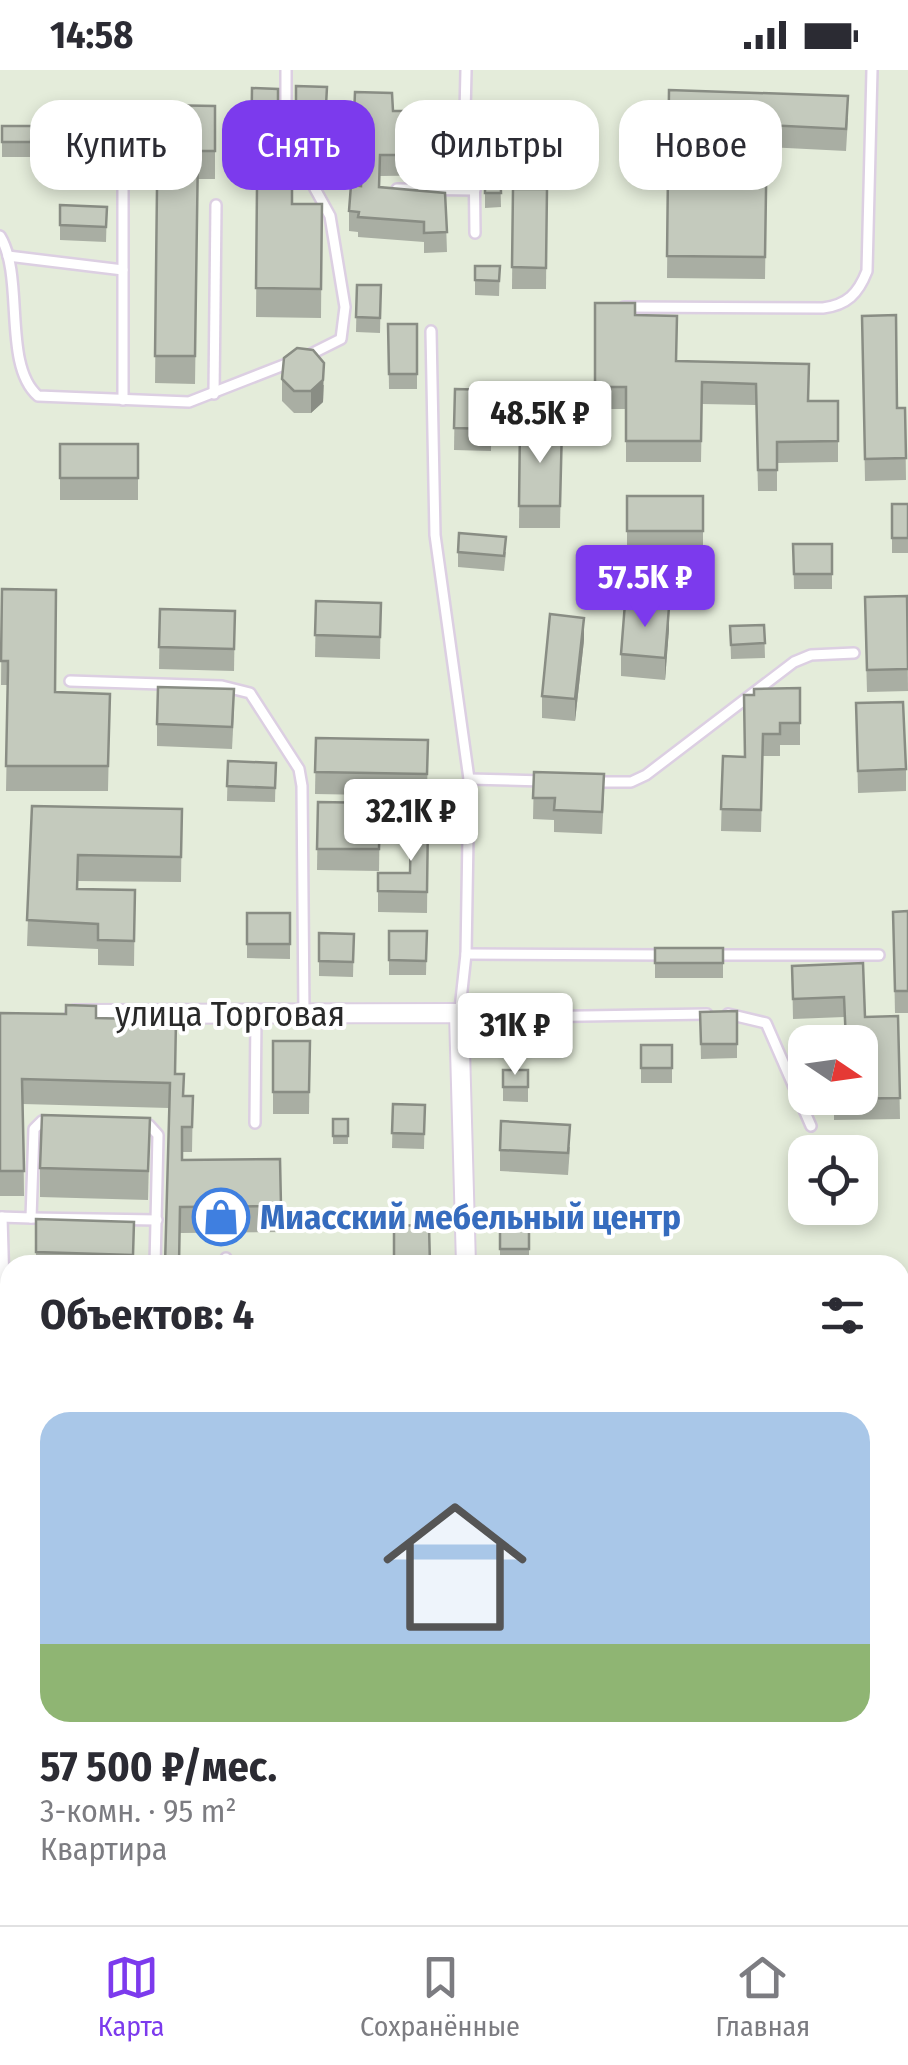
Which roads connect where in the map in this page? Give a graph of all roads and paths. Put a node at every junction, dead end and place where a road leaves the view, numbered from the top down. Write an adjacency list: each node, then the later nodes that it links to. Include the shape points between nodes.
1 (286, 70): 14 (lane, via 286,136 330,216 344,332 332,346)
2 (466, 70): 4 (lane)
3 (872, 70): 12 (lane, via 867,271 851,298 823,308)
4 (465, 100)
5 (123, 190): 11 (lane)
6 (475, 190): 8 (lane)
7 (216, 205): 14 (lane)
8 (475, 232)
9 (0, 236): 10 (lane)
10 (8, 256): 11 (lane); 15 (lane, via 30,389 48,399)
11 (123, 270): 15 (lane)
12 (618, 307)
13 (432, 330): 18 (lane, via 435,535)
14 (214, 394): 15 (lane, via 189,402)
15 (123, 400)
16 (854, 653): 20 (lane, via 794,662 632,782)
17 (70, 682): 27 (lane, via 222,686 250,694 299,769 302,786)
18 (469, 780): 19 (lane); 21 (lane)
19 (559, 781)
20 (577, 781)
21 (466, 954): 22 (lane); 28 (lane)
22 (682, 955)
23 (702, 955): 24 (lane)
24 (879, 956)
25 (58, 1014): 26 (street, улица Торговая)
26 (256, 1014): 27 (street, улица Торговая); 30 (lane)
27 (304, 1014): 28 (street, улица Торговая)
28 (460, 1016): 32 (lane, via 752,1016 766,1023); 38 (street)
29 (60, 1122): 34 (lane, via 42,1121 34,1129)
30 (255, 1122)
31 (131, 1124): 35 (lane, via 149,1125 158,1135)
32 (812, 1126)
33 (1, 1217): 34 (lane); 36 (lane)
34 (31, 1218): 35 (lane)
35 (157, 1220): 37 (lane)
36 (3, 1255)
37 (155, 1255)
38 (466, 1255)

